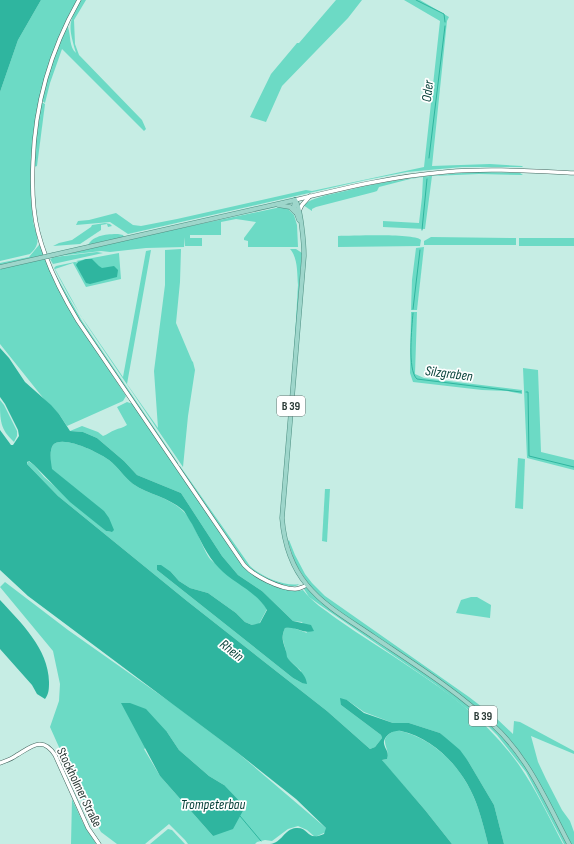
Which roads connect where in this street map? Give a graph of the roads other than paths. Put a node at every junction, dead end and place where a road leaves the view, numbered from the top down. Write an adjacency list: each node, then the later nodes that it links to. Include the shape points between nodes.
1 (79, 0): 8 (street, via 53,55 44,81 36,122 32,169 33,204 38,233 46,256 60,289 78,320 244,565 258,577 284,586 294,589)
2 (574, 173): 3 (street, via 483,170 444,172 389,179)
3 (310, 196): 4 (street); 6 (street)
4 (295, 200): 5 (main road); 6 (main road, B 39)
5 (276, 204): 6 (main road); 7 (main road, bridge)
6 (297, 211): 8 (main road, B 39, via 304,244 304,260 282,518 288,550)
7 (0, 267)
8 (307, 584): 11 (main road, B 39, via 329,606 439,682 494,725 528,767)
9 (0, 763): 10 (street, Stockholmer Straße, via 17,756 30,746 41,744 49,747 88,828)
10 (99, 844)
11 (569, 844)

